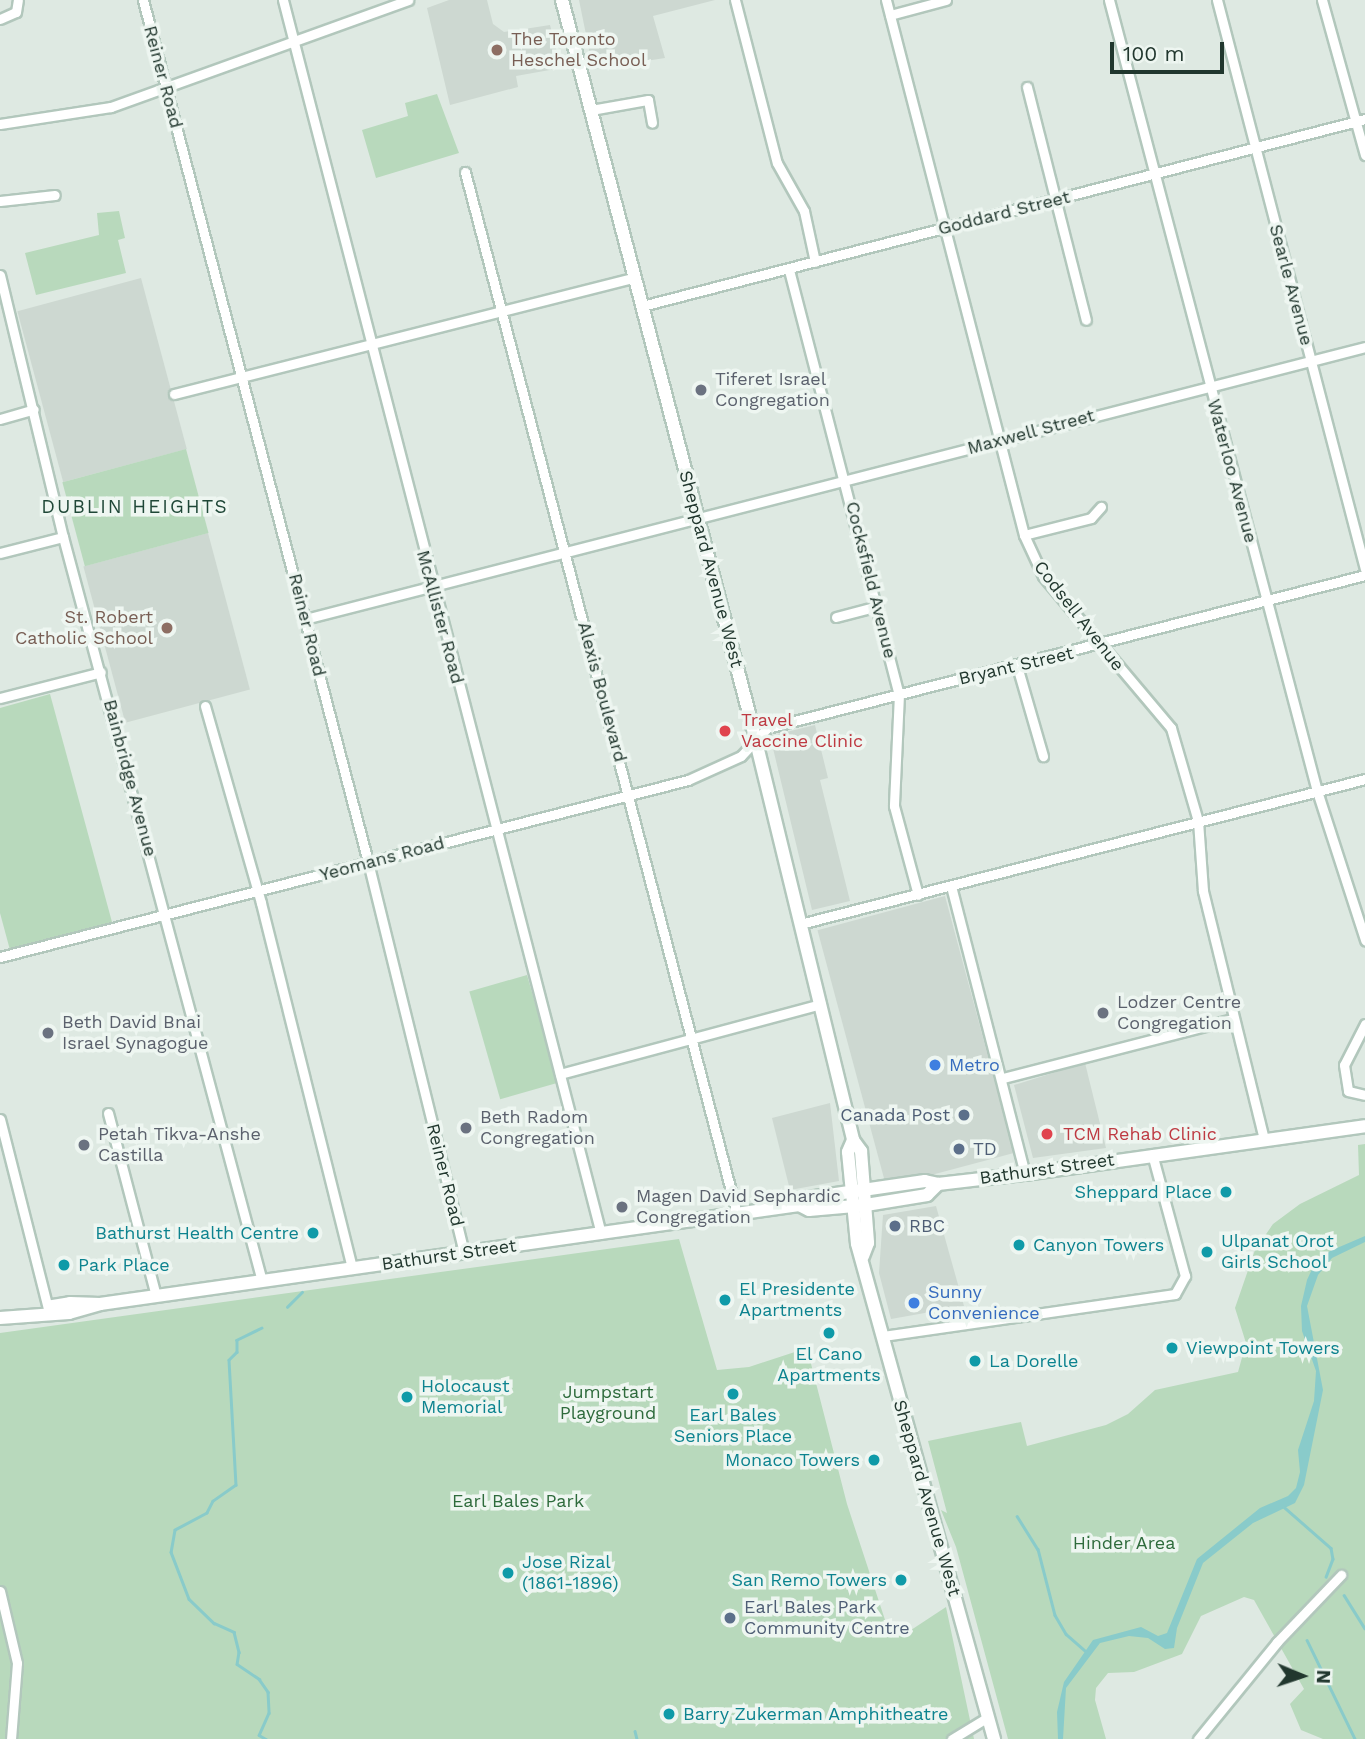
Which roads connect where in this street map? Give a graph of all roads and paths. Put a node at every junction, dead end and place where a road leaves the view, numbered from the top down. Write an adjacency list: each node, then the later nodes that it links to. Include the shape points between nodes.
1 (18, 0): 13 (street, via 16,12)
2 (143, 0): 16 (street, Reiner Road)
3 (283, 0): 14 (street, McAllister Road)
4 (408, 0): 14 (street)
5 (562, 0): 17 (main road, Sheppard Avenue West)
6 (736, 0): 29 (street, via 777,163 804,211)
7 (886, 0): 12 (street, Codsell Avenue)
8 (946, 0): 12 (street)
9 (1109, 0): 24 (street, Waterloo Avenue)
10 (1217, 0): 21 (street, Searle Avenue)
11 (1322, 0): 18 (street)
12 (890, 15): 28 (street, Codsell Avenue)
13 (0, 19)
14 (294, 41): 16 (street); 37 (street, McAllister Road)
15 (1027, 87): 26 (street)
16 (166, 88): 20 (street, via 81,114); 40 (street, Reiner Road)
17 (591, 110): 19 (street, via 648,100); 32 (main road, Sheppard Avenue West)
18 (1361, 120): 21 (street, Goddard Street); 22 (street)
19 (652, 122)
20 (0, 124)
21 (1255, 147): 24 (street, Goddard Street); 39 (street, Searle Avenue)
22 (1365, 155)
23 (465, 172): 35 (street, Alexis Boulevard)
24 (1156, 173): 26 (street, Goddard Street); 41 (street, Waterloo Avenue)
25 (55, 195): 27 (street)
26 (1054, 200): 28 (street, Goddard Street); 36 (street)
27 (0, 201)
28 (943, 228): 29 (street, Goddard Street); 45 (street, Codsell Avenue)
29 (815, 262): 30 (street, Goddard Street)
30 (789, 270): 34 (street, Goddard Street); 46 (street, Cocksfield Avenue)
31 (0, 275): 33 (street, Bainbridge Avenue)
32 (635, 277): 34 (main road, Sheppard Avenue West); 35 (street)
33 (2, 288): 43 (street, Bainbridge Avenue)
34 (642, 306): 48 (main road, Sheppard Avenue West)
35 (503, 309): 37 (street); 51 (street, Alexis Boulevard)
36 (1086, 320)
37 (370, 343): 40 (street); 55 (street, McAllister Road)
38 (1365, 346): 39 (street, Maxwell Street)
39 (1311, 361): 41 (street, Maxwell Street); 53 (street, Searle Avenue)
40 (242, 376): 42 (street); 59 (street, Reiner Road)
41 (1209, 386): 45 (street, Maxwell Street); 56 (street, Waterloo Avenue)
42 (174, 394)
43 (34, 409): 44 (street); 50 (street, Bainbridge Avenue)
44 (0, 419)
45 (998, 440): 46 (street, Maxwell Street); 49 (street, Codsell Avenue)
46 (846, 482): 48 (street, Maxwell Street); 57 (street, Cocksfield Avenue)
47 (1101, 507): 49 (street, via 1091,518)
48 (698, 518): 51 (street, Maxwell Street); 66 (main road, Sheppard Avenue West)
49 (1024, 535): 60 (street, Codsell Avenue, via 1043,576)
50 (63, 537): 52 (street); 62 (street, Bainbridge Avenue)
51 (565, 552): 55 (street, Maxwell Street); 70 (street, Alexis Boulevard)
52 (0, 553)
53 (1365, 569)
54 (1365, 575): 56 (street, Bryant Street)
55 (432, 588): 59 (street, Maxwell Street); 72 (street, McAllister Road)
56 (1265, 598): 60 (street, Bryant Street); 69 (street, Waterloo Avenue)
57 (878, 606): 58 (street); 63 (street, Cocksfield Avenue)
58 (836, 617)
59 (305, 619): 73 (street, Reiner Road)
60 (1100, 646): 61 (street, Bryant Street); 71 (street, Codsell Avenue, via 1171,727)
61 (1017, 666): 63 (street, Bryant Street); 67 (street)
62 (101, 672): 64 (street); 77 (street, Bainbridge Avenue)
63 (899, 694): 66 (street, Bryant Street, via 767,728); 76 (street, Cocksfield Avenue, via 894,806)
64 (0, 698)
65 (205, 706): 75 (street)
66 (754, 743): 70 (street, Yeomans Road, via 723,766); 78 (main road, Sheppard Avenue West)
67 (1043, 757)
68 (1365, 779): 69 (street)
69 (1317, 791): 71 (street); 79 (street, Waterloo Avenue)
70 (629, 795): 72 (street, Yeomans Road); 84 (street, Alexis Boulevard)
71 (1198, 821): 74 (street); 82 (street, Codsell Avenue, via 1203,891)
72 (496, 829): 73 (street, Yeomans Road); 85 (street, McAllister Road)
73 (368, 862): 75 (street, Yeomans Road); 97 (street, Reiner Road)
74 (951, 886): 76 (street); 86 (street)
75 (257, 891): 77 (street, Yeomans Road); 98 (street)
76 (918, 895): 78 (street)
77 (166, 914): 80 (street, Yeomans Road); 99 (street, Bainbridge Avenue)
78 (800, 924): 81 (main road, Sheppard Avenue West)
79 (1365, 940)
80 (0, 957)
81 (821, 1004): 84 (street); 94 (main road, Sheppard Avenue West, via 853,1140 861,1150)
82 (1233, 1019): 86 (street); 91 (street, Codsell Avenue)
83 (1365, 1024): 87 (street, via 1343,1065 1348,1091)
84 (691, 1039): 85 (street); 95 (street, Alexis Boulevard)
85 (560, 1074): 96 (street, McAllister Road)
86 (1003, 1078): 93 (street)
87 (1365, 1095)
88 (108, 1113): 100 (street)
89 (0, 1119): 101 (street)
90 (1365, 1126): 91 (main road, Bathurst Street)
91 (1265, 1139): 92 (main road, Bathurst Street)
92 (1152, 1154): 93 (main road, Bathurst Street); 103 (street, via 1185,1276 1175,1294)
93 (1025, 1174): 94 (main road, Bathurst Street, via 938,1184 927,1195)
94 (859, 1199): 95 (main road, Bathurst Street, via 809,1210 799,1206); 103 (main road, Sheppard Avenue West, via 868,1243 863,1256)
95 (737, 1214): 96 (main road, Bathurst Street)
96 (601, 1234): 97 (main road, Bathurst Street)
97 (464, 1252): 98 (main road, Bathurst Street)
98 (352, 1269): 99 (main road, Bathurst Street)
99 (262, 1281): 100 (main road, Bathurst Street)
100 (156, 1296): 101 (main road, Bathurst Street, via 70,1303)
101 (49, 1311): 102 (main road, Bathurst Street)
102 (0, 1318)
103 (883, 1336): 106 (main road, Sheppard Avenue West)
104 (1341, 1575): 110 (street, via 1277,1642)
105 (0, 1591): 107 (street, via 17,1663)
106 (988, 1717): 108 (street); 109 (main road, Sheppard Avenue West)
107 (11, 1739)
108 (952, 1739)
109 (994, 1739)
110 (1198, 1739)

